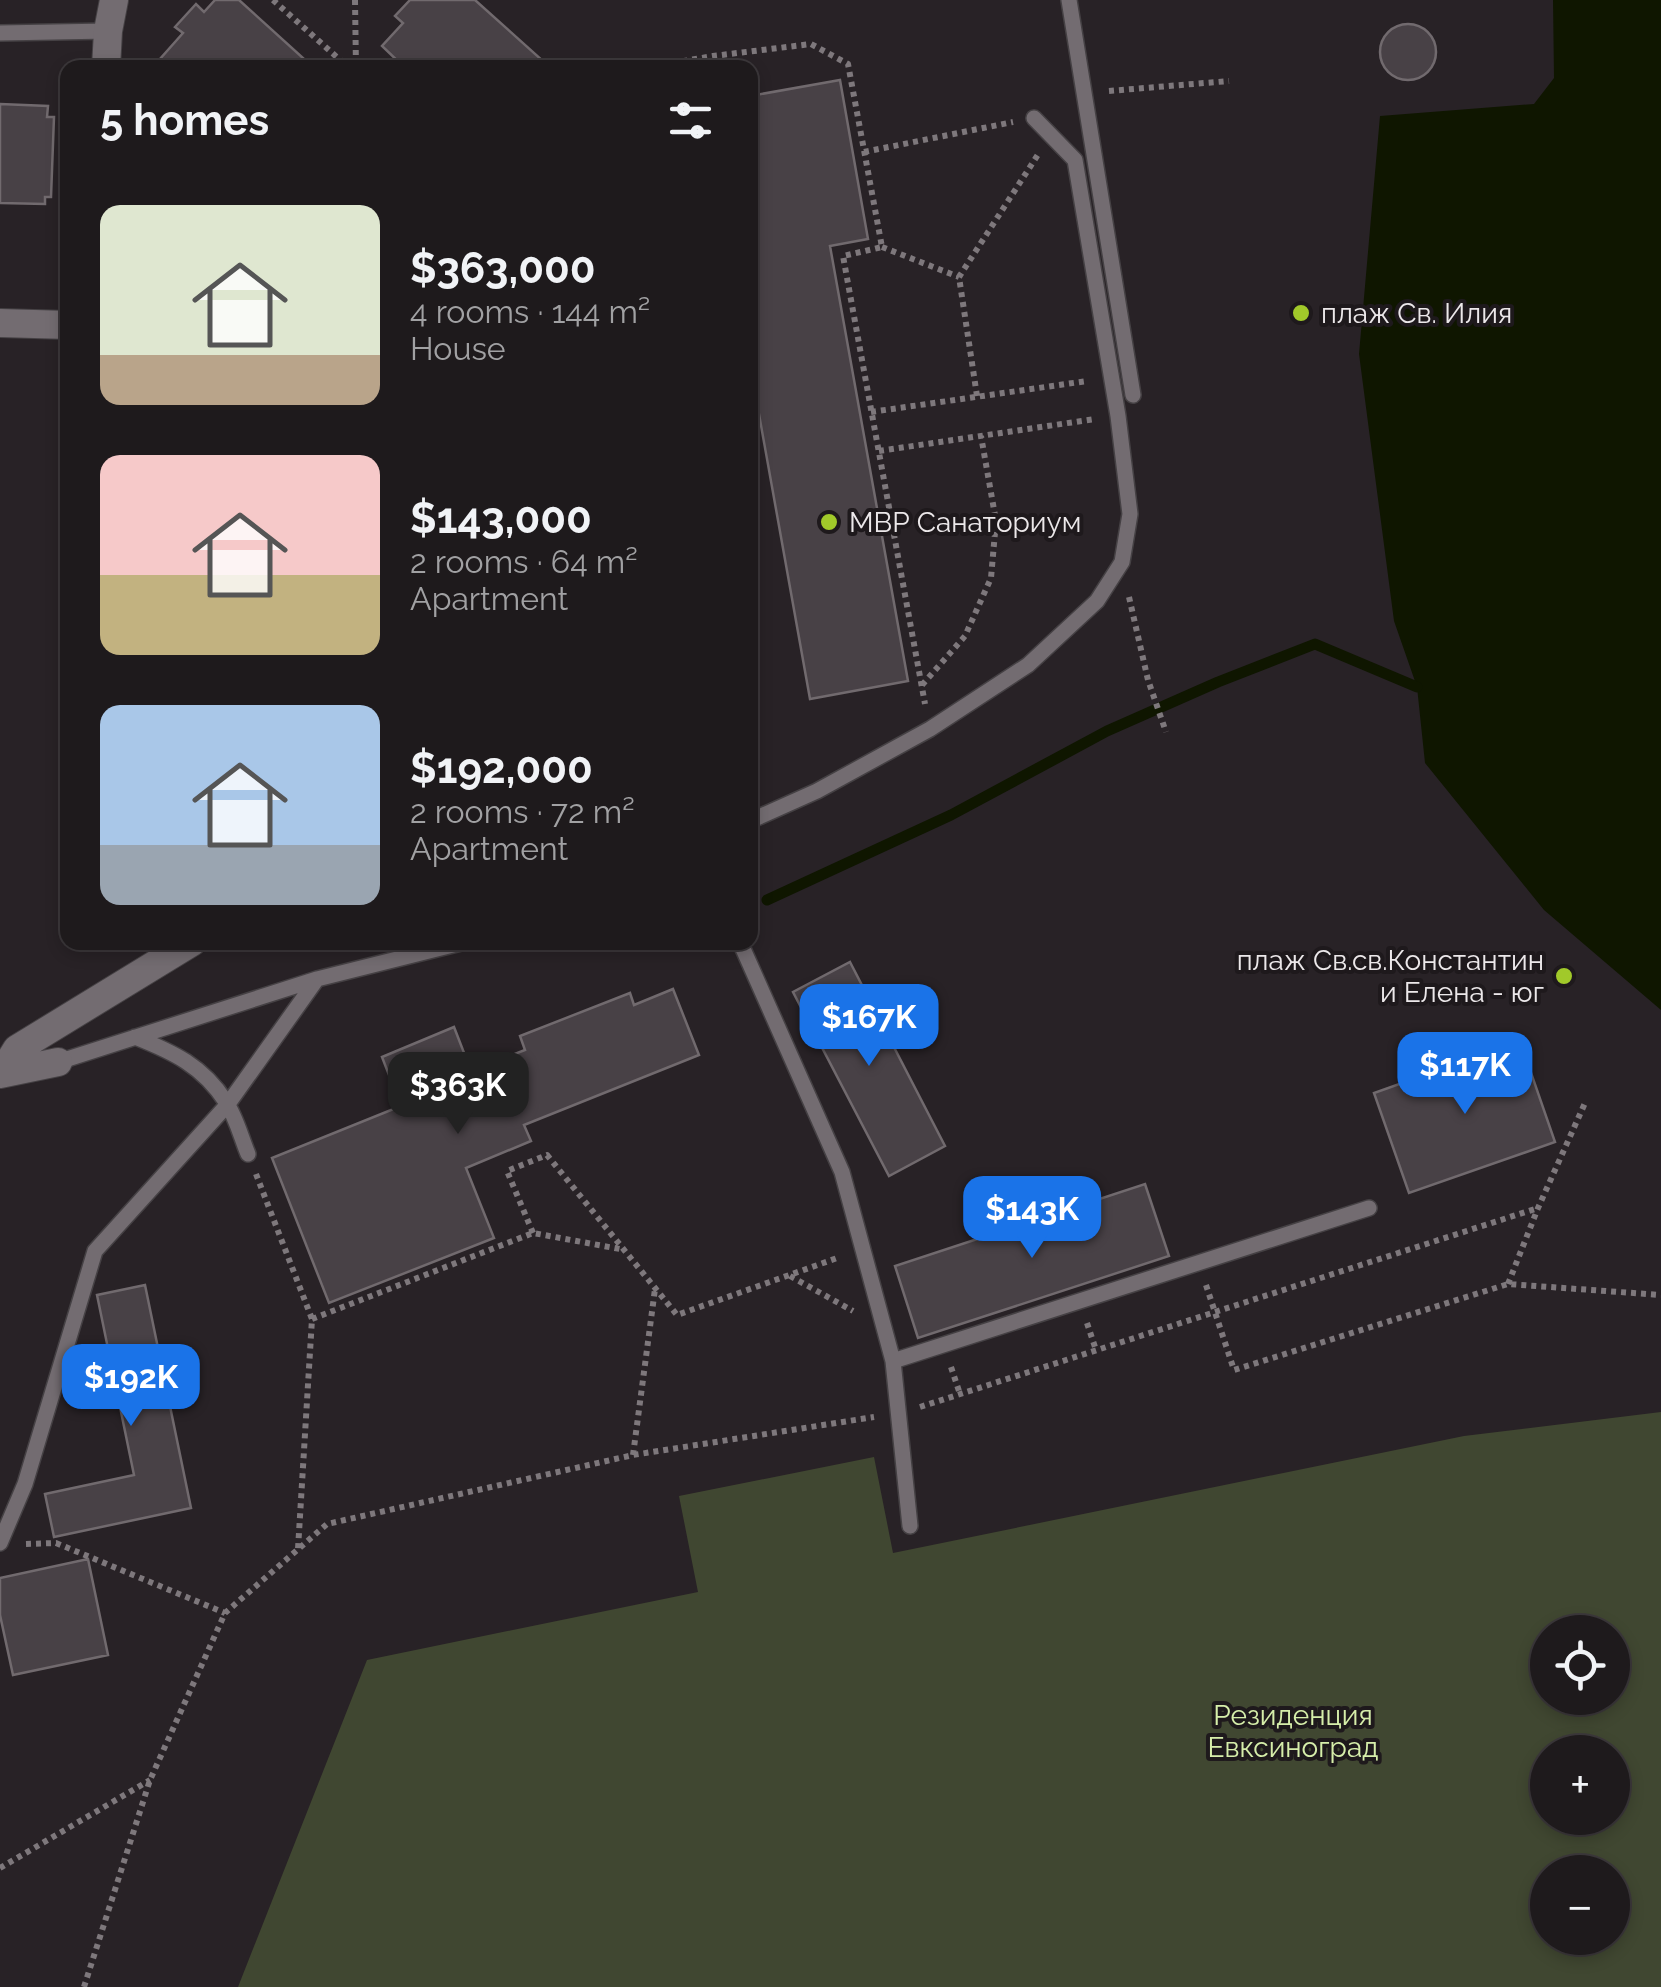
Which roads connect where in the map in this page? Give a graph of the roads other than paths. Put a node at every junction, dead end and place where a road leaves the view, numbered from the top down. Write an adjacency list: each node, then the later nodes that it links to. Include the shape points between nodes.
1 (114, 0): 3 (street)
2 (1070, 0): 9 (lane)
3 (108, 31): 4 (lane); 5 (street)
4 (0, 33)
5 (106, 60)
6 (1034, 118): 10 (lane, via 1076,160 1130,514 1122,562 1097,601 1028,664 930,729)
7 (0, 323): 8 (street)
8 (60, 326)
9 (1133, 395)
10 (758, 817)
11 (179, 950): 17 (street, via 17,1049)
12 (433, 950): 14 (lane)
13 (744, 950): 21 (lane, via 842,1172)
14 (318, 979): 15 (lane); 18 (lane)
15 (134, 1037): 16 (lane); 18 (lane, via 175,1053)
16 (58, 1062): 17 (street)
17 (1, 1074)
18 (228, 1104): 19 (lane); 23 (lane, via 95,1251 25,1484)
19 (248, 1154)
20 (1369, 1208): 21 (lane)
21 (894, 1362): 22 (lane)
22 (910, 1526)
23 (0, 1543)

